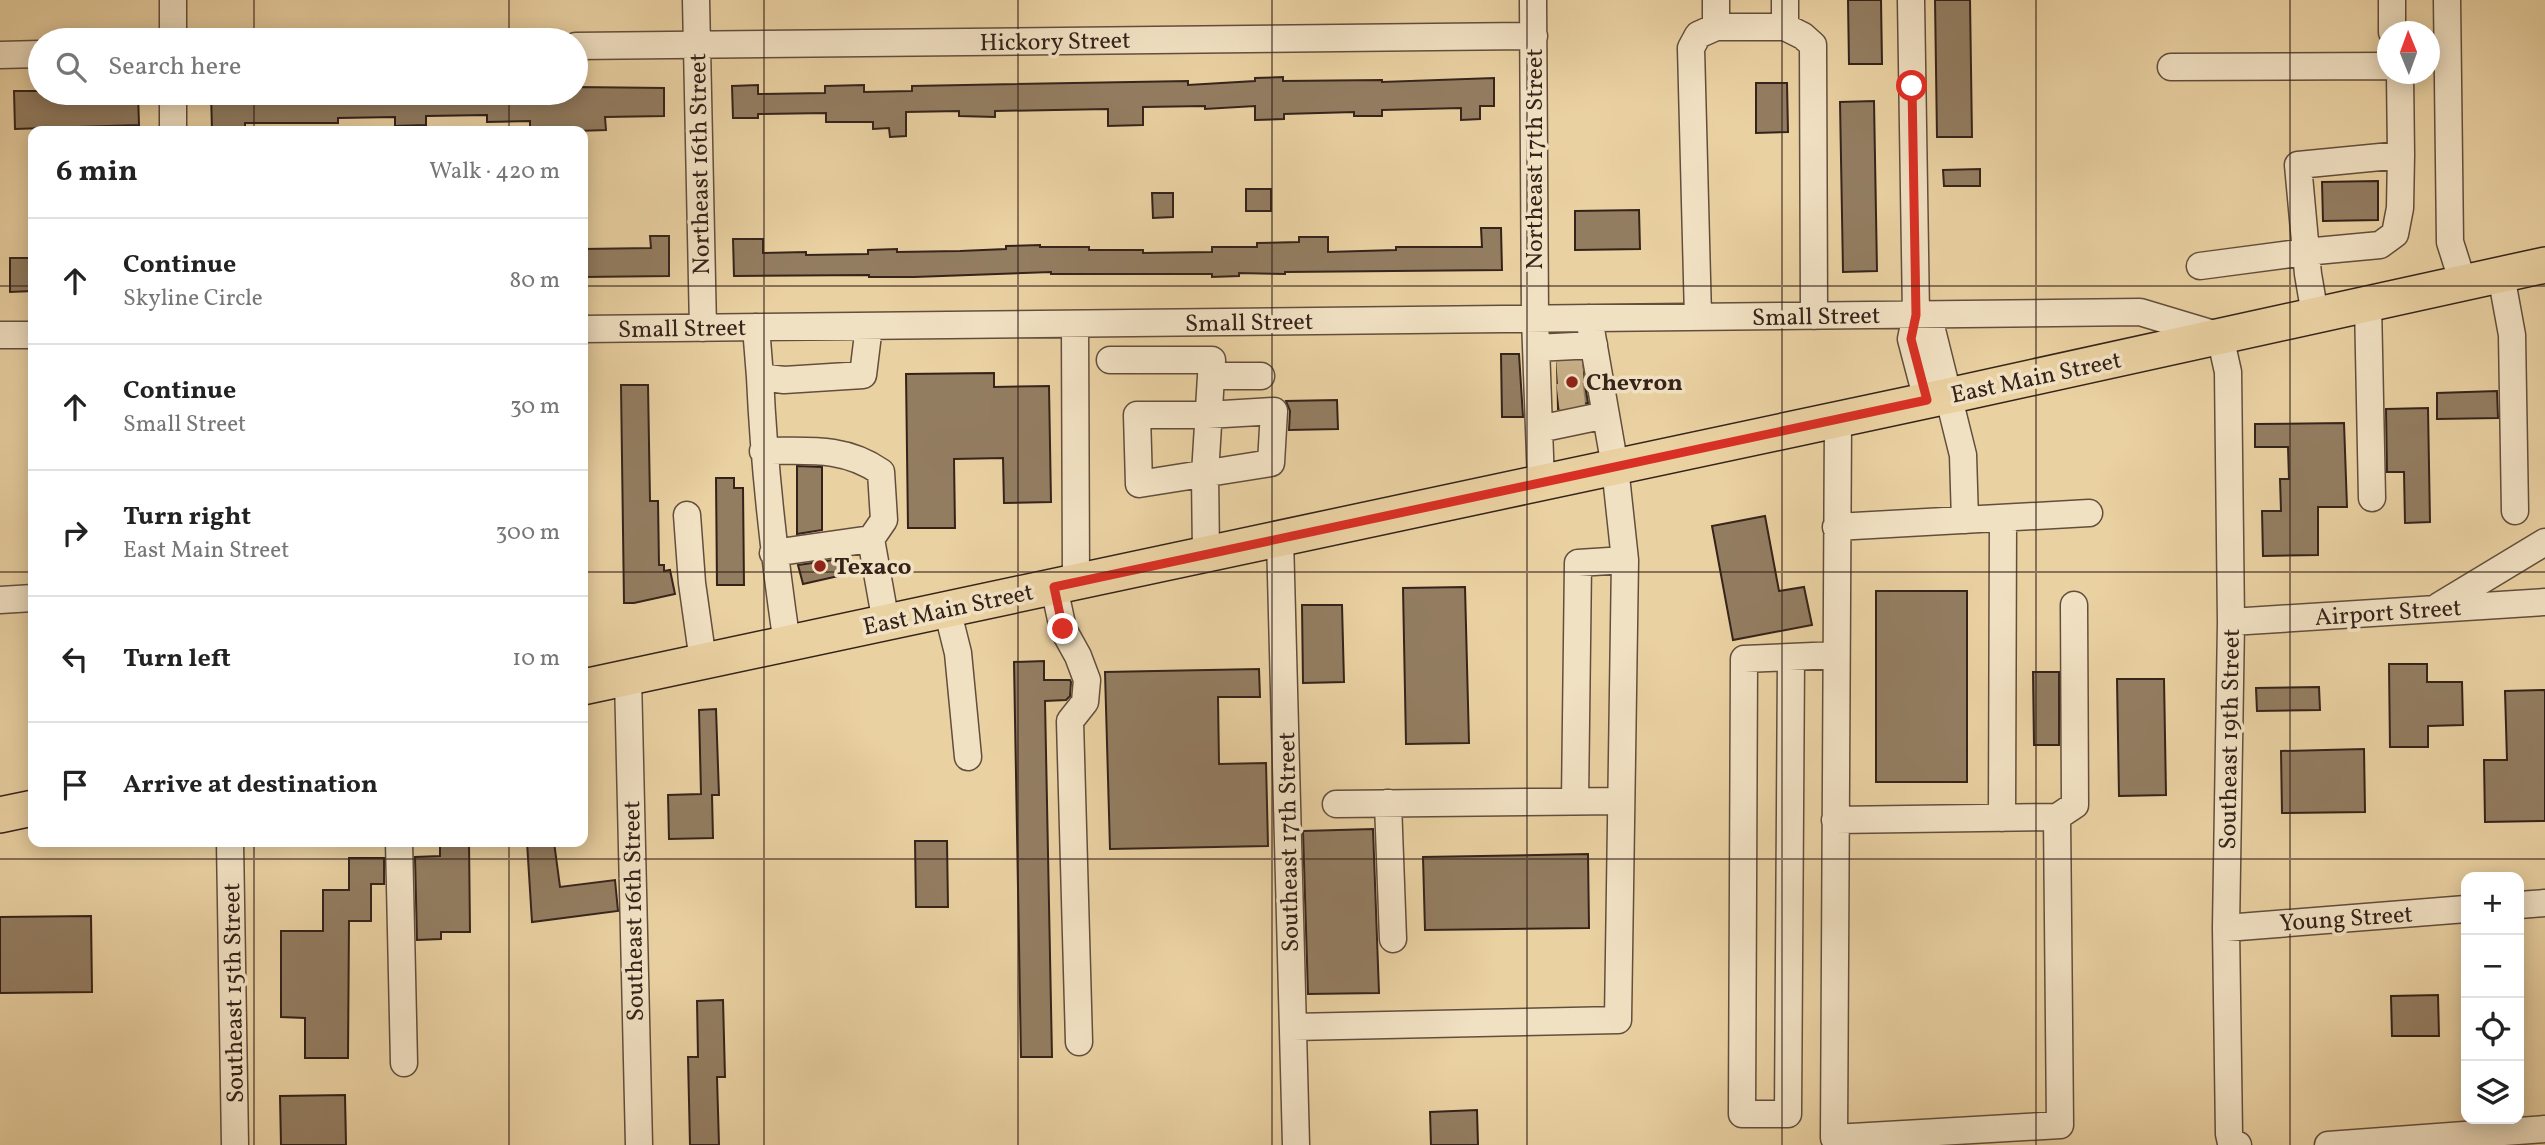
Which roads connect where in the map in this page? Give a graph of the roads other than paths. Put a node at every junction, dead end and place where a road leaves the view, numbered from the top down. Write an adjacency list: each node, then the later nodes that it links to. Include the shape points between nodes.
1 (173, 0): 12 (street)
2 (696, 0): 14 (street, Northeast 16th Street)
3 (1533, 0): 13 (street, Northeast 17th Street)
4 (1716, 0): 10 (street)
5 (1785, 0): 11 (street)
6 (1911, 0): 32 (street)
7 (2392, 0): 9 (street)
8 (2447, 0): 18 (street)
9 (2392, 21)
10 (1716, 27): 11 (street); 35 (street, via 1698,36 1690,48)
11 (1786, 27): 34 (street, via 1813,45)
12 (173, 28)
13 (1534, 36): 14 (street, Hickory Street); 37 (street, Northeast 17th Street)
14 (696, 44): 15 (street, Hickory Street); 41 (street, Northeast 16th Street)
15 (588, 46)
16 (28, 54): 17 (street)
17 (0, 55)
18 (2440, 59)
19 (2377, 66): 20 (street)
20 (2171, 67)
21 (2440, 83): 30 (street, via 2450,242)
22 (2400, 84): 25 (street)
23 (173, 105): 24 (street)
24 (173, 126)
25 (2401, 155): 26 (street, via 2395,234 2380,245); 26 (street, via 2298,165)
26 (2305, 252): 28 (street); 33 (street)
27 (2545, 265): 29 (main road, East Main Street)
28 (2200, 266)
29 (2501, 275): 30 (main road, East Main Street); 61 (street, via 2512,335)
30 (2463, 283): 31 (main road, East Main Street)
31 (2368, 304): 33 (main road, East Main Street); 60 (street)
32 (1916, 315): 34 (street, Small Street); 45 (street, Small Street, via 2140,312); 52 (street, Small Street, via 1931,326)
33 (2315, 315): 45 (main road, East Main Street)
34 (1814, 316): 35 (street, Small Street)
35 (1698, 317): 36 (street, Small Street)
36 (1589, 318): 37 (street, Small Street); 51 (street)
37 (1535, 319): 38 (street, Small Street); 50 (street, Northeast 17th Street)
38 (1075, 324): 39 (street, Small Street); 73 (street)
39 (869, 326): 40 (street, Small Street); 49 (street, via 863,374 784,380)
40 (756, 327): 41 (street, Small Street); 49 (street)
41 (703, 328): 42 (street, Small Street)
42 (588, 329)
43 (0, 335): 44 (street)
44 (28, 335)
45 (2220, 336): 52 (main road, East Main Street); 80 (street, Southeast 19th Street, via 2228,372)
46 (1110, 360): 47 (street, via 1212,360)
47 (1211, 376): 48 (street); 53 (street)
48 (1261, 376)
49 (760, 377): 56 (street)
50 (1545, 378): 51 (street); 55 (street, Northeast 17th Street)
51 (1596, 380): 55 (street); 57 (street)
52 (1937, 398): 54 (main road, East Main Street); 65 (street, Small Street, via 1963,454)
53 (1207, 415): 58 (street); 58 (street, via 1274,411 1271,463); 58 (street, via 1137,415 1139,484)
54 (1838, 420): 57 (main road, East Main Street); 66 (street)
55 (1539, 429): 59 (street, Northeast 17th Street)
56 (763, 451): 68 (street, via 833,451 864,460 881,472 884,520); 70 (street)
57 (1615, 467): 59 (main road, East Main Street); 72 (street)
58 (1205, 474): 71 (street)
59 (1541, 483): 67 (main road, East Main Street)
60 (2372, 498)
61 (2515, 511)
62 (2090, 513): 64 (street)
63 (687, 515): 85 (street)
64 (2003, 518): 65 (street); 96 (street)
65 (1965, 520): 66 (street)
66 (1836, 527): 83 (street)
67 (1280, 538): 71 (main road, East Main Street); 105 (street, Southeast 17th Street)
68 (871, 539): 70 (street); 81 (street)
69 (2545, 542): 78 (street)
70 (774, 553): 82 (street)
71 (1206, 554): 73 (main road, East Main Street)
72 (1625, 560): 89 (street, via 1577,563); 90 (street)
73 (1065, 584): 79 (main road, East Main Street); 106 (street, via 1063,629 1087,680 1085,702 1070,721)
74 (28, 598): 75 (street)
75 (0, 600)
76 (2545, 602): 78 (street, Airport Street)
77 (2074, 605): 95 (street, via 2075,805)
78 (2435, 608): 80 (street, Airport Street)
79 (947, 609): 81 (main road, East Main Street); 88 (street, via 958,653)
80 (2231, 622): 103 (street, Southeast 19th Street)
81 (886, 623): 82 (main road, East Main Street)
82 (787, 644): 85 (main road, East Main Street)
83 (1836, 654): 84 (street); 97 (street)
84 (1791, 657): 84 (street, via 1744,659 1742,1114 1788,1114)
85 (703, 661): 86 (main road, East Main Street)
86 (628, 678): 87 (main road, East Main Street); 111 (street, Southeast 16th Street)
87 (588, 686)
88 (968, 757)
89 (1575, 801): 90 (street); 91 (street)
90 (1621, 801): 105 (street, via 1618,1020)
91 (1388, 803): 92 (street); 104 (street)
92 (1336, 804)
93 (28, 809): 94 (main road)
94 (0, 816)
95 (2057, 817): 96 (street); 97 (street, via 2060,1125 1834,1138)
96 (2002, 818): 97 (street)
97 (1835, 820)
98 (230, 847): 110 (street, Southeast 15th Street)
99 (399, 847): 107 (street)
100 (2545, 903): 101 (street)
101 (2524, 905)
102 (2461, 909): 103 (street, Young Street)
103 (2226, 928): 109 (street, Southeast 19th Street, via 2229,1134)
104 (1393, 939)
105 (1293, 1027): 112 (street, Southeast 17th Street)
106 (1079, 1042)
107 (404, 1063)
108 (2545, 1129): 113 (street)
109 (2235, 1144)
110 (235, 1145)
111 (639, 1145)
112 (1296, 1145)
113 (2328, 1145)

